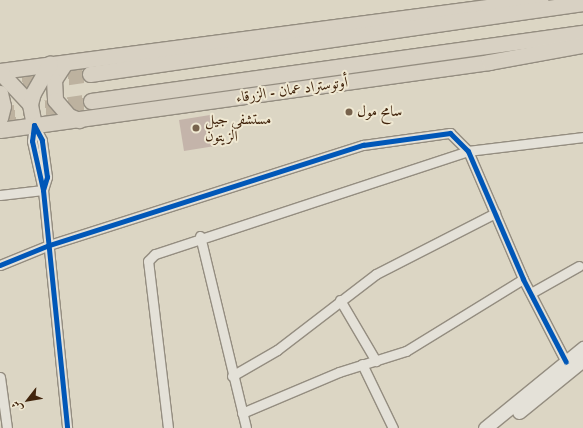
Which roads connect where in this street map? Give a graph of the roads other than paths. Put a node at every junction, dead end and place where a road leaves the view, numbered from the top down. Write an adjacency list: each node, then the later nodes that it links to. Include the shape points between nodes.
1 (540, 0): 5 (highway)
2 (583, 4): 8 (highway)
3 (583, 33): 10 (highway, أوتوستراد عمان - الزرقاء)
4 (583, 45): 13 (highway, أوتوستراد عمان - الزرقاء, via 489,62)
5 (65, 63): 6 (highway); 13 (highway, via 54,80 55,100 69,116)
6 (50, 64): 7 (highway); 11 (highway, via 37,83)
7 (0, 71): 11 (highway)
8 (90, 74)
9 (0, 93): 12 (highway, via 3,106)
10 (91, 101)
11 (30, 104): 14 (highway)
12 (0, 118)
13 (78, 120): 14 (highway, أوتوستراد عمان - الزرقاء)
14 (34, 125): 15 (highway, أوتوستراد عمان - الزرقاء); 18 (street, via 32,142)
15 (0, 130)
16 (583, 137): 17 (street)
17 (468, 151): 20 (street); 21 (street); 22 (street, via 450,133 363,145)
18 (43, 190): 19 (street); 22 (street)
19 (0, 195)
20 (495, 214): 25 (street); 27 (street, via 390,266)
21 (200, 236): 33 (street); 38 (street, via 155,254 148,261)
22 (49, 245): 23 (street); 37 (street)
23 (0, 265)
24 (579, 266): 26 (street)
25 (523, 279): 26 (street); 30 (street, via 419,344)
26 (531, 293): 31 (street)
27 (340, 300): 30 (street); 33 (street, via 277,350)
28 (583, 348): 31 (main road)
29 (583, 360): 42 (main road)
30 (376, 361): 32 (street)
31 (566, 362): 41 (main road)
32 (362, 364): 35 (street); 40 (street)
33 (232, 376): 35 (street)
34 (0, 378): 36 (street)
35 (242, 413): 39 (street)
36 (7, 428)
37 (67, 428)
38 (168, 428)
39 (246, 428)
40 (393, 428)
41 (485, 428)
42 (499, 428)

